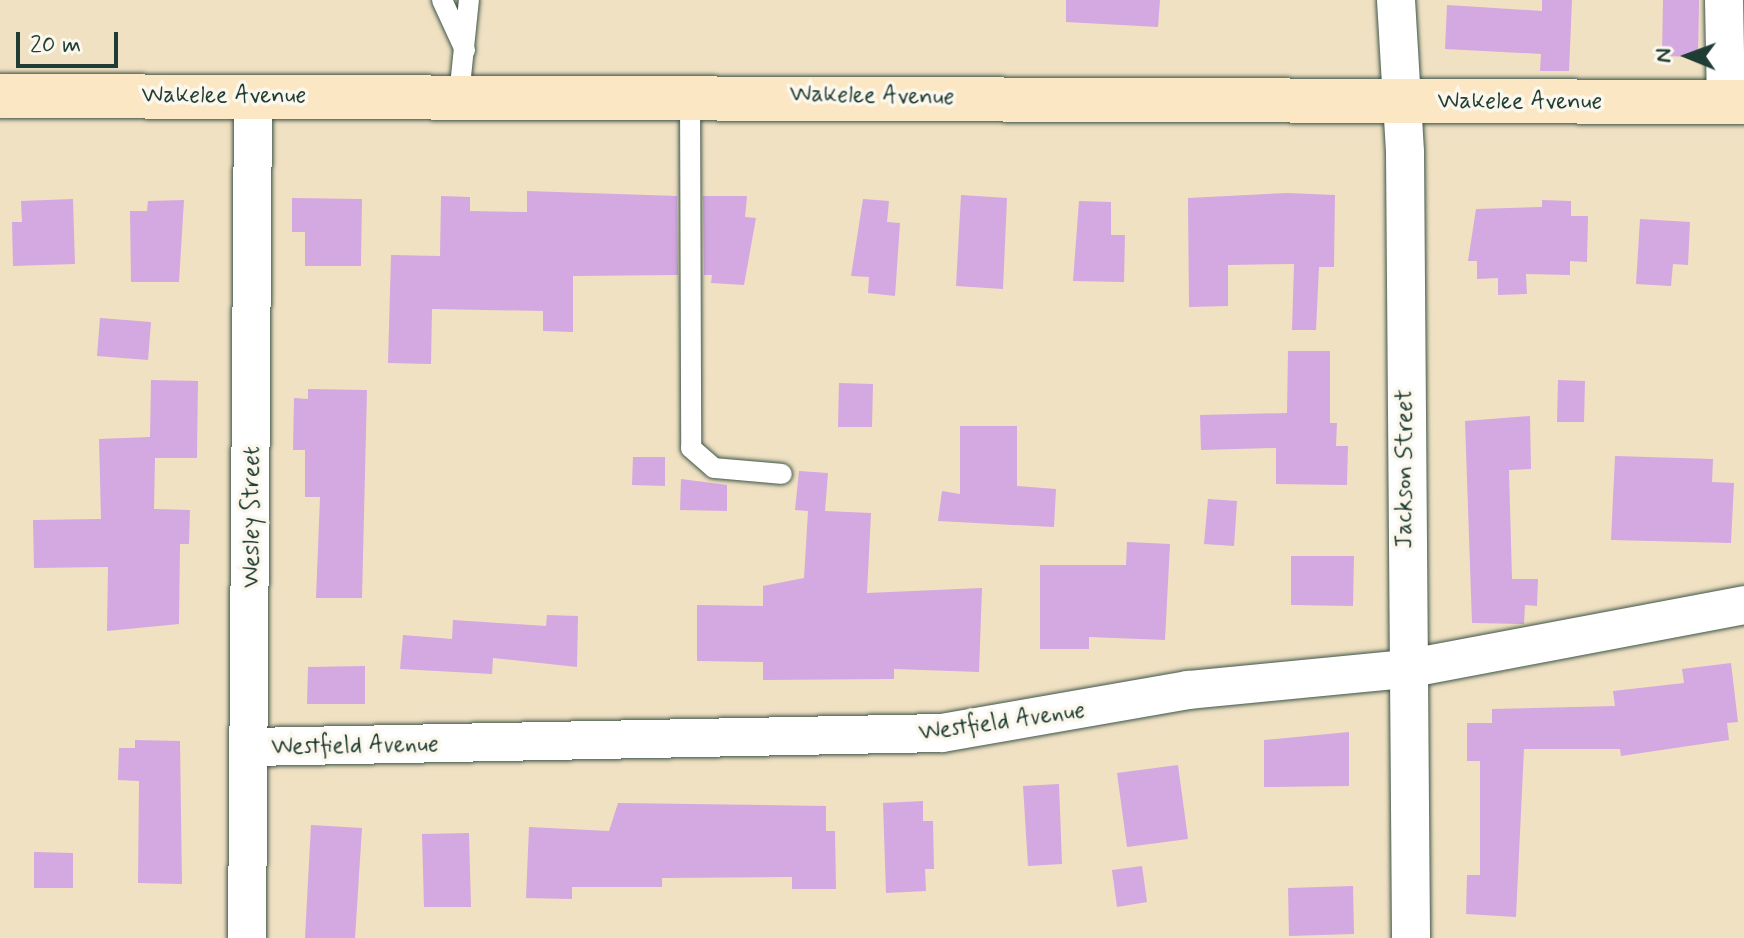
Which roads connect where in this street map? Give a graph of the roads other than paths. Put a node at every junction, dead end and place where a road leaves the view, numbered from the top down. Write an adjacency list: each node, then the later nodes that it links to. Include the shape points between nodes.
1 (442, 0): 5 (lane)
2 (469, 0): 5 (lane)
3 (1396, 0): 10 (street, Jackson Street)
4 (1724, 0): 11 (street)
5 (465, 50): 9 (lane)
6 (690, 95): 9 (main road, Wakelee Avenue); 10 (main road, Wakelee Avenue); 12 (lane, via 691,448 714,468)
7 (0, 96): 8 (main road, Wakelee Avenue)
8 (253, 96): 9 (main road, Wakelee Avenue); 15 (street, Wesley Street)
9 (459, 96)
10 (1399, 102): 11 (main road, Wakelee Avenue); 14 (street, Jackson Street)
11 (1735, 103)
12 (782, 474)
13 (1744, 605): 14 (street, Westfield Avenue)
14 (1406, 669): 15 (street, Westfield Avenue, via 1188,690 1028,721 866,739); 17 (street, Jackson Street)
15 (251, 747): 16 (street, Wesley Street)
16 (247, 938)
17 (1411, 938)

